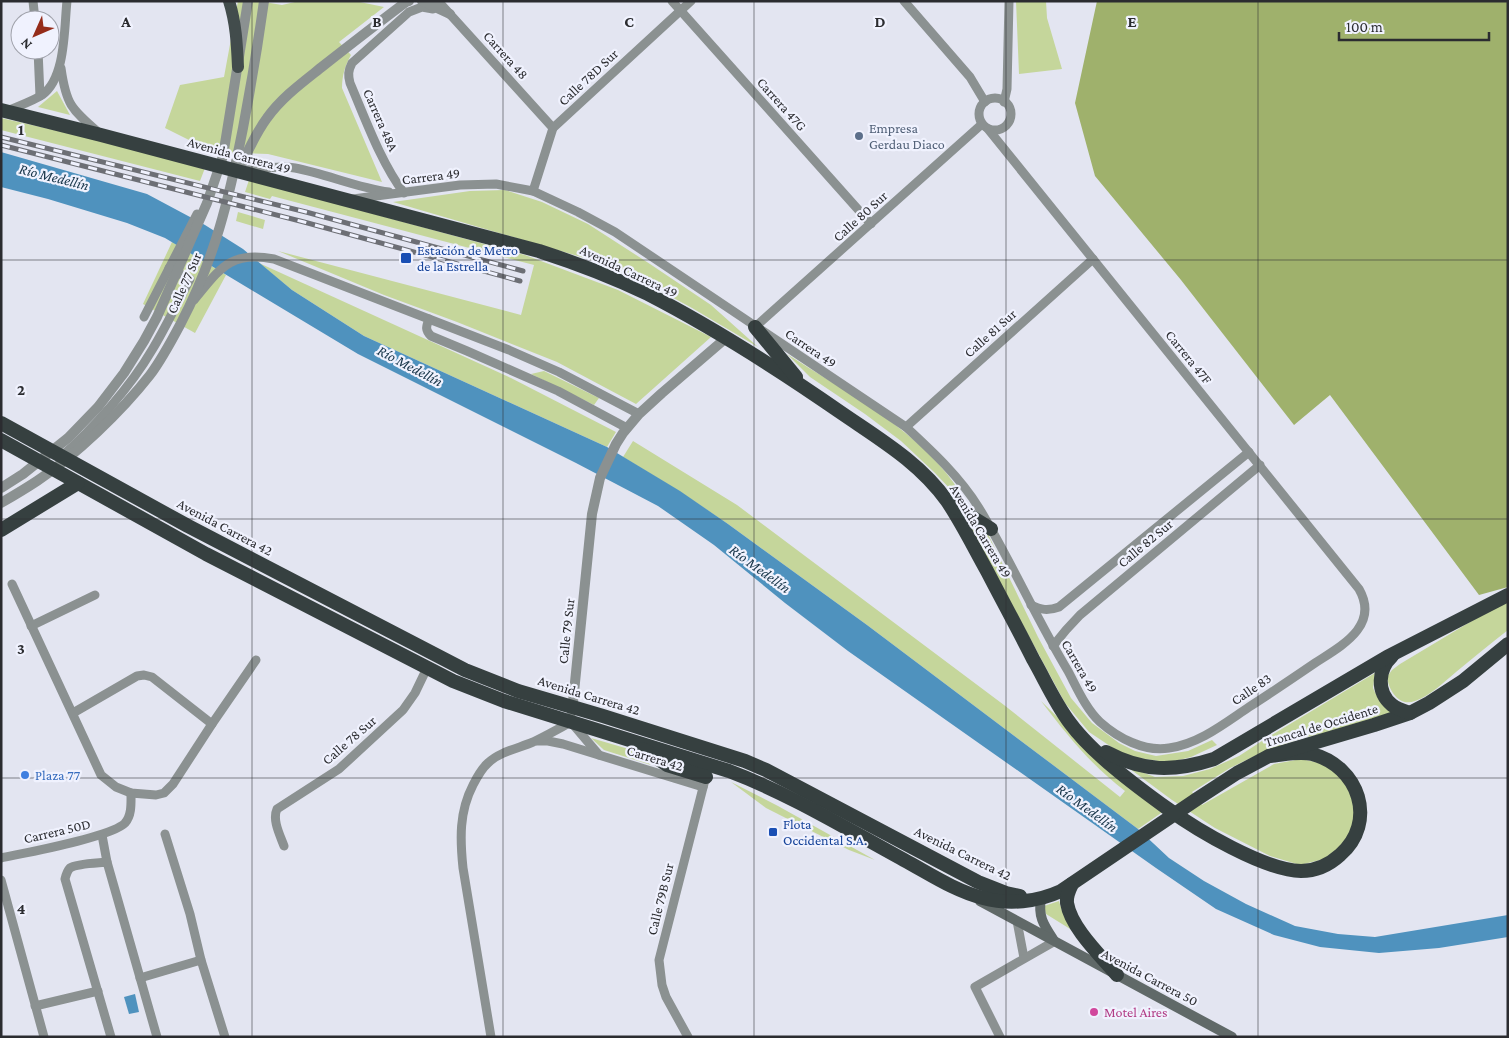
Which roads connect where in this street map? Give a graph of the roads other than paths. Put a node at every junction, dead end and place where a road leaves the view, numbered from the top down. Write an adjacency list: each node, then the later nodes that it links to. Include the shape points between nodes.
1 (67, 1): 15 (street)
2 (229, 1): 16 (main road, via 234,15)
3 (248, 1): 16 (street, Calle 77 Sur)
4 (264, 1): 24 (street, Calle 77 Sur)
5 (409, 1): 24 (street, via 281,101 267,117)
6 (422, 1): 13 (street)
7 (438, 1): 13 (street, Carrera 48)
8 (672, 1): 12 (street, Carrera 47G)
9 (691, 1): 12 (street, Calle 78D Sur)
10 (904, 1): 18 (street, via 970,78)
11 (1008, 1): 19 (street)
12 (680, 11): 22 (street, Calle 78D Sur); 29 (street, Carrera 47G)
13 (450, 14): 22 (street, Carrera 48); 26 (street, Carrera 48A, via 422,7 410,12 349,70 350,83 390,174)
14 (38, 60): 17 (street)
15 (60, 65): 17 (street, via 54,82); 23 (street, via 67,98 80,116)
16 (238, 67): 51 (street, Calle 77 Sur, via 227,140 217,176 144,341 110,393 79,428)
17 (40, 96): 20 (street)
18 (985, 102): 19 (street, via 995,99); 21 (street, via 980,110 980,120)
19 (1004, 102): 21 (street, via 1010,110 1006,125 998,130)
20 (4, 111): 23 (highway, Avenida Carrera 49)
21 (985, 126): 29 (street, Calle 80 Sur); 30 (street, Carrera 47F)
22 (553, 128): 25 (street, Calle 78D Sur)
23 (101, 135): 24 (highway, Avenida Carrera 49)
24 (235, 176): 26 (street, via 274,167 295,168); 27 (highway, Avenida Carrera 49); 32 (street, Calle 77 Sur, via 217,241)
25 (533, 191): 26 (street, Carrera 49, via 496,184); 35 (street, Carrera 49, via 615,232)
26 (404, 194): 27 (street, Carrera 49)
27 (346, 200): 36 (highway, Avenida Carrera 49, via 587,268 647,294)
28 (197, 214): 31 (street)
29 (871, 224): 35 (street, Calle 80 Sur)
30 (1093, 259): 43 (street, Calle 81 Sur); 46 (street, Carrera 47F)
31 (169, 268): 33 (street); 48 (street, Calle 77 Sur, via 190,279 151,351 93,426)
32 (191, 304): 34 (street, via 225,266 234,260 261,256); 52 (street, Calle 77 Sur, via 150,374 109,420 62,463)
33 (144, 317)
34 (429, 319): 38 (street, via 560,372); 39 (street, via 426,327 431,336)
35 (755, 327): 37 (highway); 43 (street, Carrera 49)
36 (726, 338): 37 (highway, Avenida Carrera 49); 40 (street, Calle 79 Sur)
37 (803, 386): 53 (highway, Avenida Carrera 49, via 911,462)
38 (604, 396): 39 (street); 40 (street)
39 (596, 411): 42 (street)
40 (639, 414): 42 (street, Calle 79 Sur)
41 (1, 423): 48 (highway, Avenida Carrera 42)
42 (627, 428): 67 (street, Calle 79 Sur, via 616,444 595,496)
43 (906, 428): 54 (street, Carrera 49, via 952,472 970,494)
44 (1, 440): 47 (highway, Avenida Carrera 42)
45 (1, 452): 47 (highway)
46 (1249, 452): 49 (street, Carrera 47F); 60 (street, Calle 82 Sur, via 1059,607 1044,610)
47 (28, 455): 50 (highway, Avenida Carrera 42)
48 (62, 456): 67 (highway, Avenida Carrera 42, via 188,526 445,660 510,688)
49 (1260, 466): 59 (street, Carrera 47F, via 1359,589); 63 (street, Calle 82 Sur, via 1080,615)
50 (78, 483): 55 (highway); 66 (highway, Avenida Carrera 42, via 206,554)
51 (1, 488)
52 (1, 503)
53 (948, 503): 54 (highway); 71 (highway, Avenida Carrera 49)
54 (990, 529): 60 (street, Carrera 49)
55 (1, 530)
56 (12, 584): 61 (street)
57 (95, 595): 61 (street)
58 (1508, 595): 64 (highway, Troncal de Occidente)
59 (1365, 604): 74 (street, Calle 83, via 1363,621 1353,636 1202,737 1169,748 1153,749)
60 (1031, 605): 63 (street, Carrera 49)
61 (31, 626): 68 (street)
62 (1508, 644): 69 (highway, Troncal de Occidente, via 1463,681)
63 (1053, 646): 74 (street, Carrera 49, via 1089,708 1099,721)
64 (1398, 651): 69 (highway, via 1384,666 1381,686 1391,704); 71 (highway, Troncal de Occidente, via 1228,752 1201,763 1167,768 1144,767 1100,749)
65 (256, 660): 72 (street)
66 (428, 668): 70 (highway, Avenida Carrera 42, via 477,691); 84 (street, Calle 78 Sur, via 403,710 339,770 277,809 276,820)
67 (572, 707): 70 (street, Calle 79 Sur); 73 (highway, Avenida Carrera 42)
68 (73, 713): 72 (street, via 137,676 144,676 152,678); 81 (street, via 102,774 116,787)
69 (1410, 713): 78 (highway, Troncal de Occidente)
70 (571, 722): 75 (highway, Avenida Carrera 42); 76 (street); 77 (street)
71 (1070, 723): 78 (highway, via 1094,750 1188,823 1264,862 1303,871 1321,868 1332,862 1353,839 1360,812 1354,783 1329,761 1312,754)
72 (212, 724): 81 (street, via 164,793)
73 (642, 728): 79 (highway); 90 (highway, Avenida Carrera 42, via 746,761 978,882 1006,893)
74 (1123, 738)
75 (627, 740): 79 (highway, Avenida Carrera 42); 80 (highway, via 667,765)
76 (535, 741): 77 (street, Carrera 42, via 548,740); 103 (street, via 488,763 466,797 462,817 460,847)
77 (599, 755): 80 (street, Carrera 42)
78 (1269, 756): 88 (highway, Troncal de Occidente, via 1196,799)
79 (689, 758): 80 (highway, Avenida Carrera 42)
80 (706, 776): 89 (highway, Avenida Carrera 42, via 729,771 770,788); 104 (street, Calle 79B Sur, via 659,960 666,997)
81 (132, 793): 83 (street, Carrera 50D, via 126,822)
82 (165, 834): 94 (street)
83 (102, 835): 85 (street, Carrera 50D); 86 (street)
84 (284, 846)
85 (1, 858)
86 (107, 862): 96 (street); 97 (street, via 70,868 65,879)
87 (1, 880): 98 (street)
88 (1072, 884): 90 (highway, Troncal de Occidente); 95 (highway, via 1067,901 1073,921)
89 (966, 893): 90 (highway, Avenida Carrera 42, via 999,901); 91 (main road, Avenida Carrera 50)
90 (1040, 898): 92 (main road, via 1042,920)
91 (1017, 921): 92 (main road, Avenida Carrera 50); 93 (street)
92 (1055, 942): 93 (street); 95 (main road, Avenida Carrera 50)
93 (1024, 958): 105 (street, via 975,987)
94 (201, 960): 96 (street); 102 (street)
95 (1117, 975): 106 (main road, Avenida Carrera 50)
96 (140, 978): 101 (street)
97 (98, 991): 98 (street); 100 (street)
98 (35, 1006): 99 (street)
99 (44, 1037)
100 (111, 1037)
101 (157, 1037)
102 (225, 1037)
103 (491, 1037)
104 (688, 1037)
105 (1000, 1037)
106 (1232, 1037)

